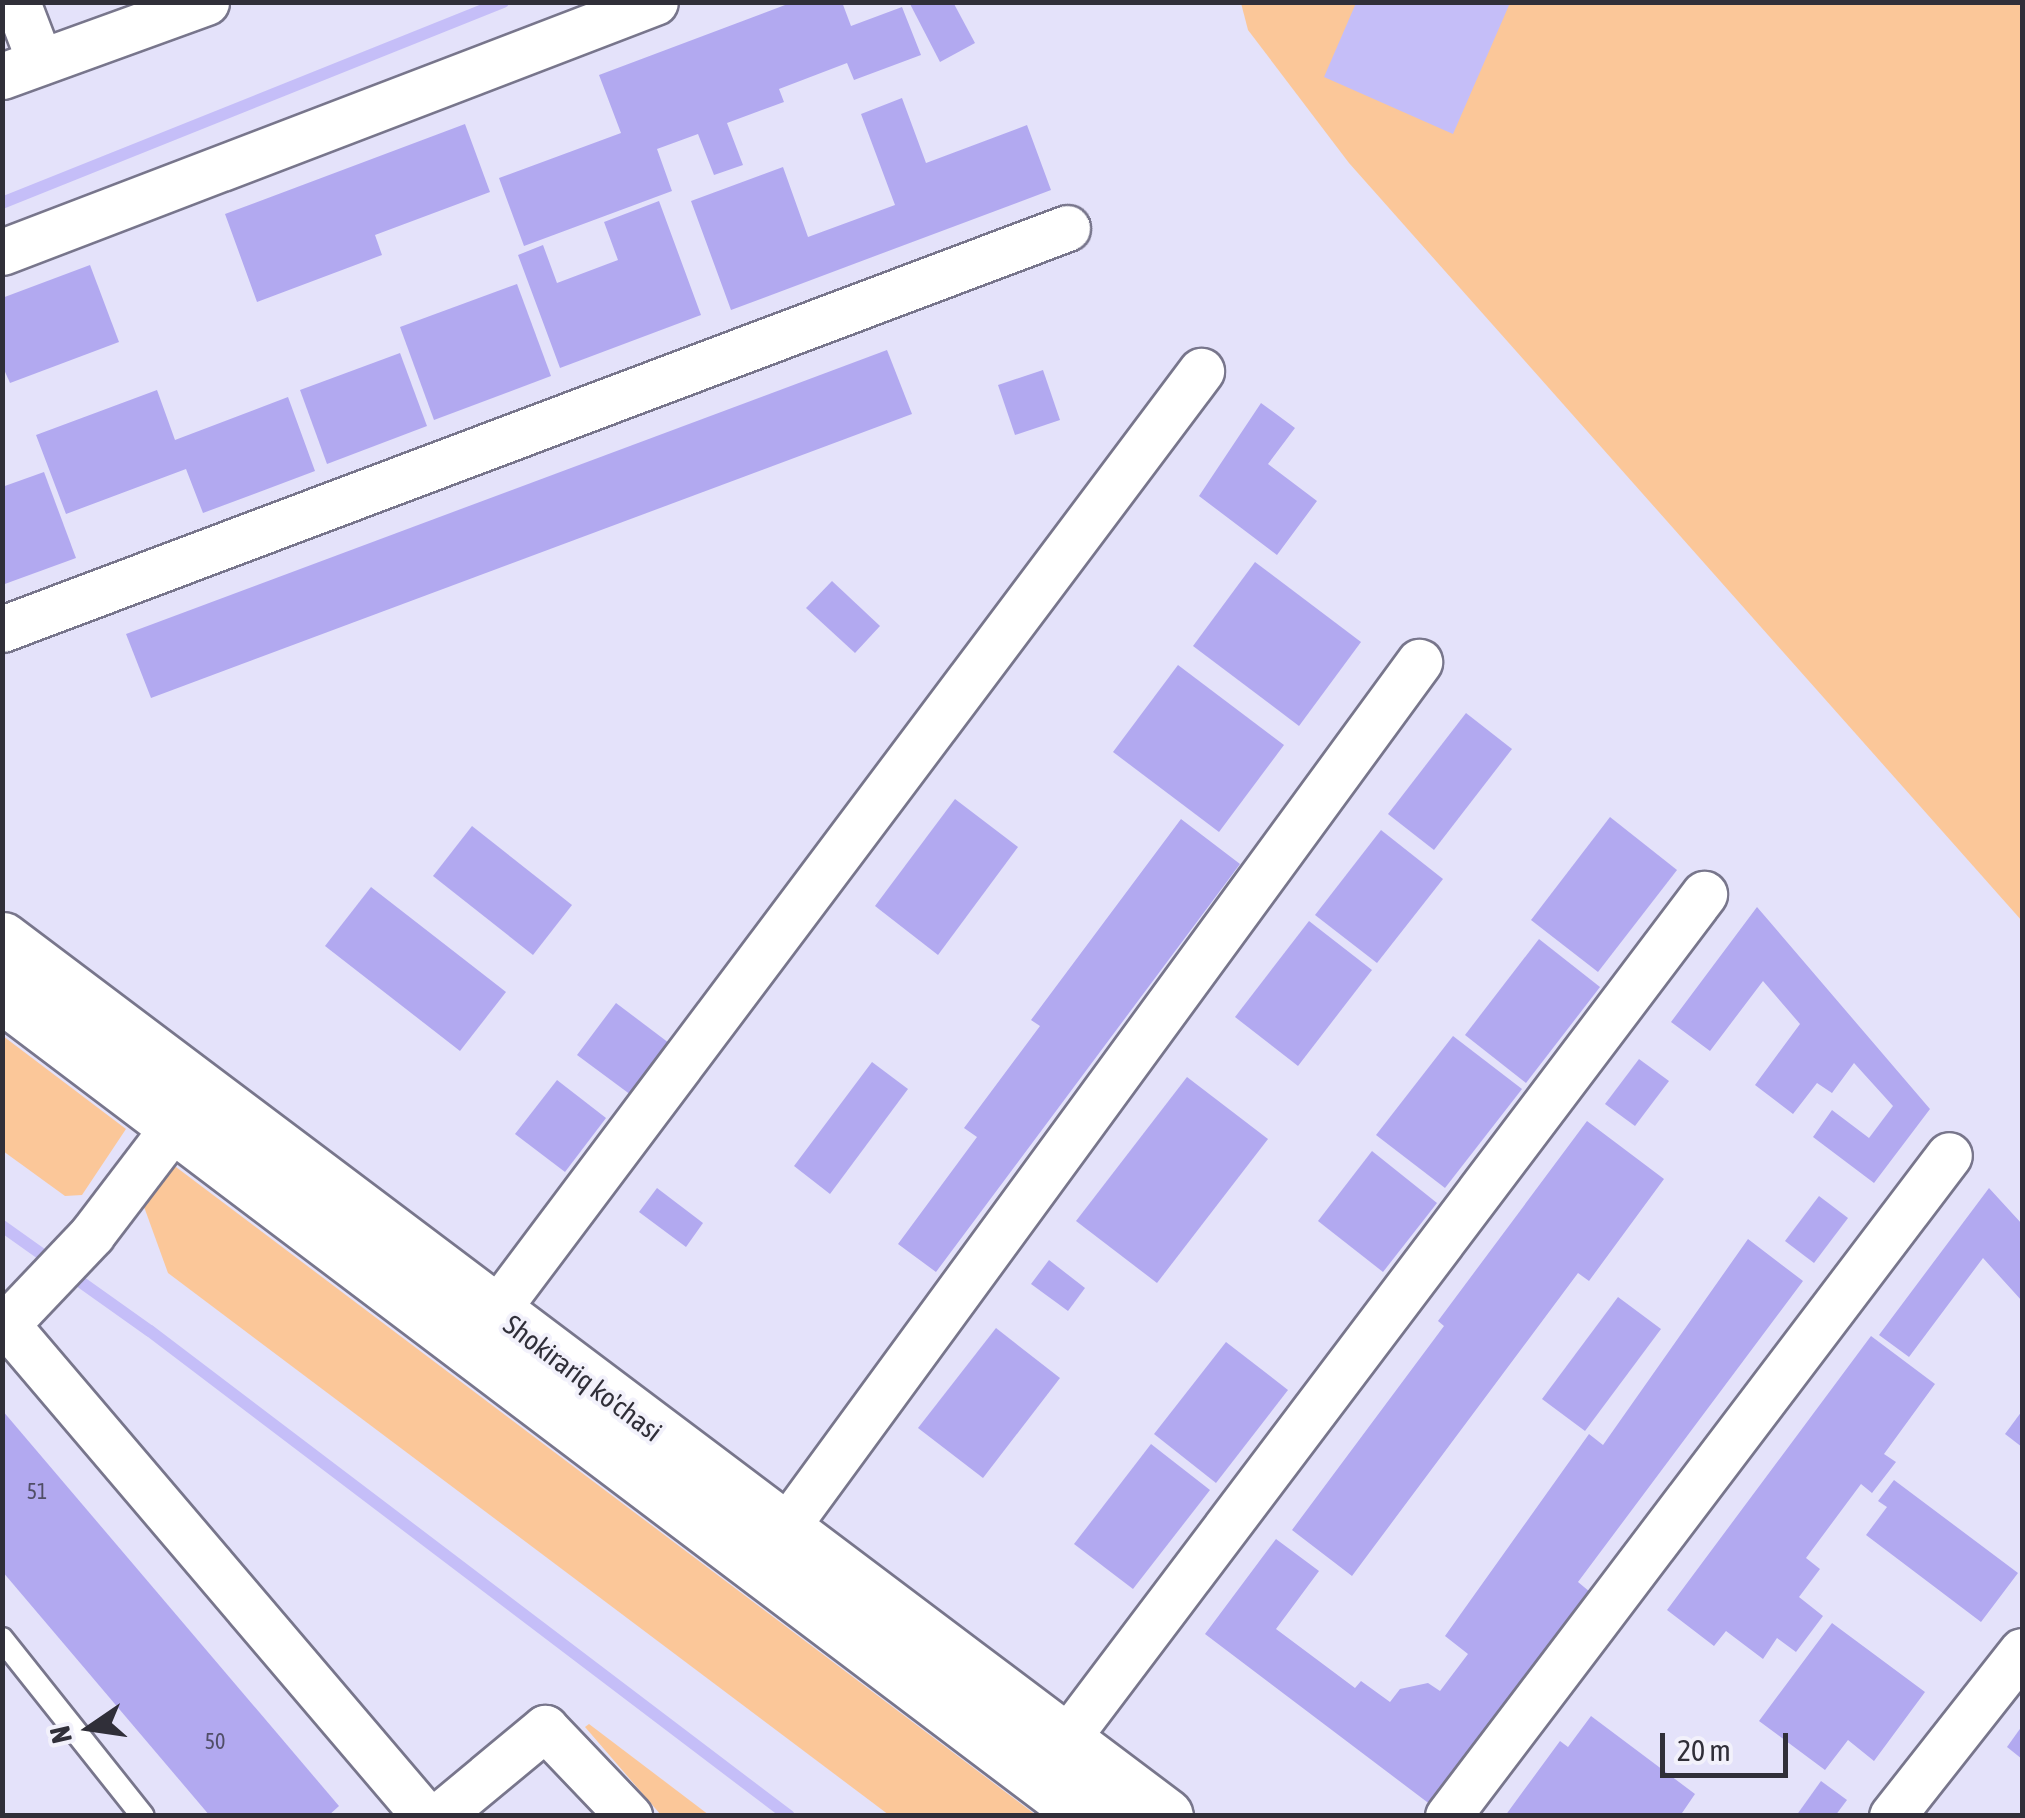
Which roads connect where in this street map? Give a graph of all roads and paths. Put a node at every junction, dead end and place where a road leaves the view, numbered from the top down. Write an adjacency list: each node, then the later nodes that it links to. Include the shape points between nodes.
1 (17, 2): 4 (street)
2 (206, 2): 4 (street)
3 (655, 2): 6 (street)
4 (21, 69)
5 (1067, 228): 8 (street)
6 (2, 252)
7 (1201, 371): 16 (street)
8 (2, 629)
9 (1420, 662): 17 (street)
10 (1704, 894): 20 (street)
11 (2, 940): 16 (main road, Shokirariq ko'chasi)
12 (2, 994): 13 (main road, Shokirariq ko'chasi)
13 (175, 1125): 15 (street, via 92,1234); 16 (main road, Shokirariq ko'chasi)
14 (1950, 1155): 27 (street)
15 (16, 1316): 22 (street)
16 (482, 1329): 17 (main road, Shokirariq ko'chasi)
17 (771, 1547): 20 (main road, Shokirariq ko'chasi)
18 (2, 1639): 21 (lane)
19 (2022, 1651): 28 (street)
20 (1052, 1759): 25 (main road, Shokirariq ko'chasi); 26 (main road, Shokirariq ko'chasi)
21 (142, 1816)
22 (425, 1816)
23 (438, 1816): 24 (street, via 558,1717)
24 (629, 1816)
25 (1089, 1816)
26 (1164, 1816)
27 (1448, 1816)
28 (1892, 1816)

